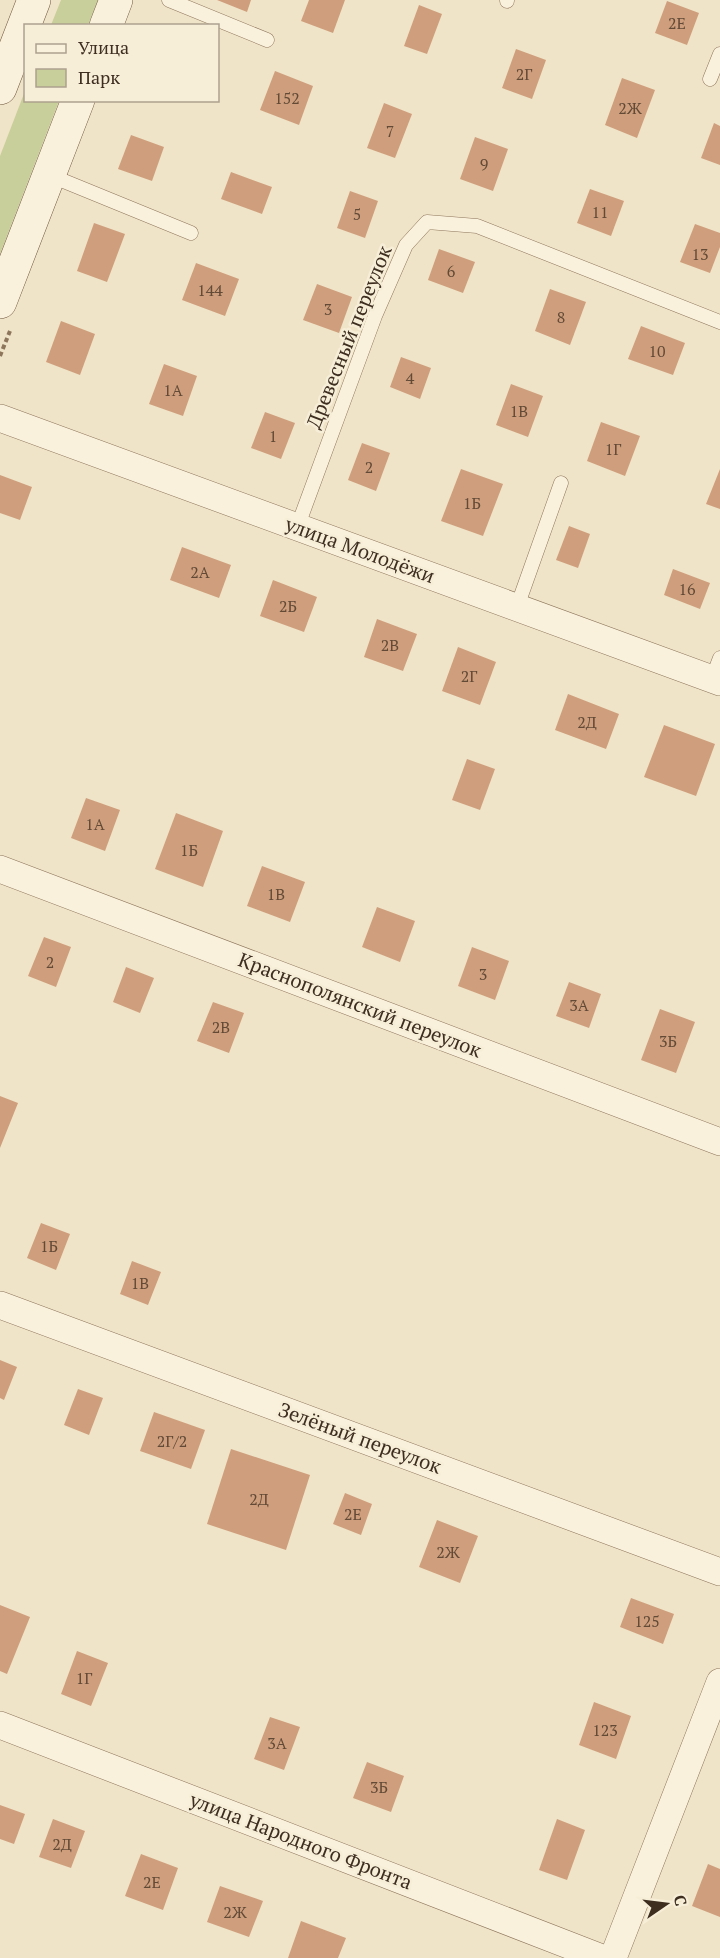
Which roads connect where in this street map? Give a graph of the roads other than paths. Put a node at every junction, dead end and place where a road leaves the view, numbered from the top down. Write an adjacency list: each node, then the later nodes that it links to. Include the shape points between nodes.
1 (34, 0): 4 (street)
2 (116, 0): 5 (street)
3 (169, 0): 7 (lane)
4 (25, 24)
5 (107, 24)
6 (24, 26): 10 (street)
7 (267, 40)
8 (720, 54): 9 (lane)
9 (710, 80)
10 (0, 88)
11 (77, 102): 12 (street)
12 (49, 175): 13 (lane); 14 (street)
13 (191, 232)
14 (0, 302)
15 (720, 322): 18 (lane, Древесный переулок, via 477,226 427,222 406,245 375,316)
16 (0, 418): 18 (street, улица Молодёжи)
17 (561, 483): 19 (lane)
18 (297, 528): 19 (street, улица Молодёжи)
19 (517, 608): 20 (street, улица Молодёжи)
20 (717, 673)
21 (0, 869): 22 (street, Краснополянский переулок)
22 (720, 1142)
23 (0, 1305): 24 (street, Зелёный переулок)
24 (720, 1572)
25 (720, 1682): 28 (street)
26 (0, 1725): 27 (street, улица Народного Фронта)
27 (603, 1958)
28 (614, 1958)

